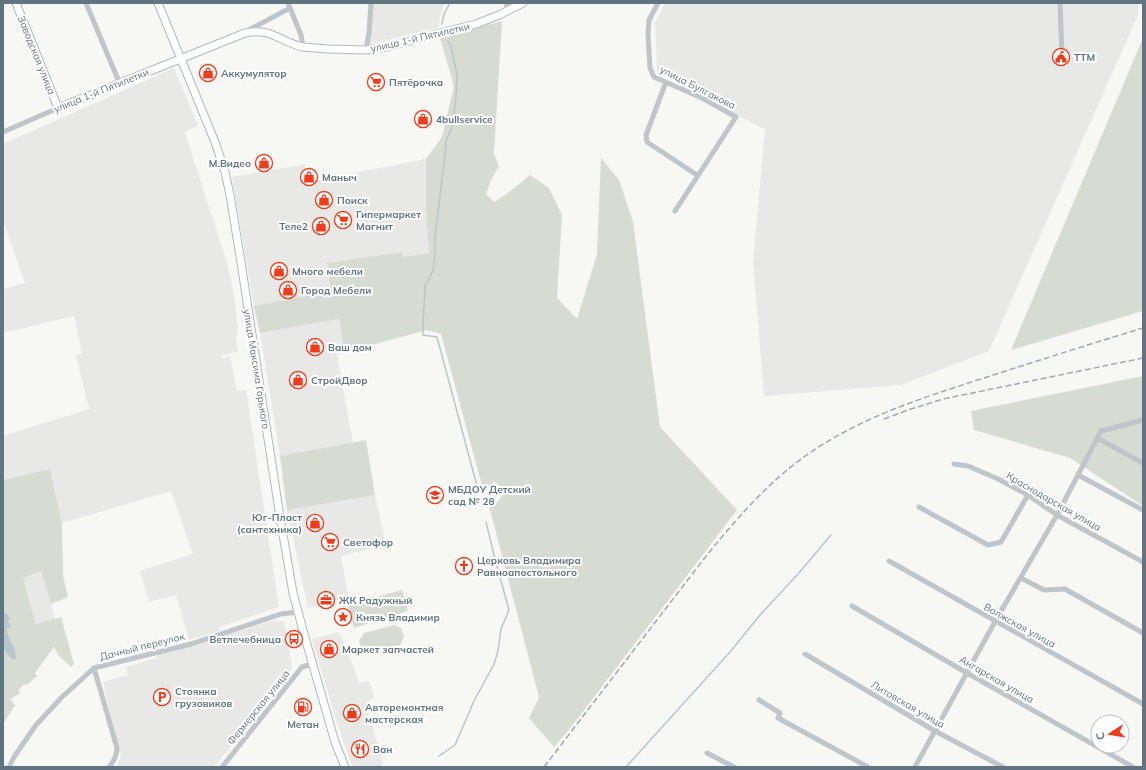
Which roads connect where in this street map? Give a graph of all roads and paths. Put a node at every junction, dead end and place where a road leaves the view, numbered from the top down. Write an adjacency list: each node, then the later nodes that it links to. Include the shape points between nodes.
1 (16, 3): 18 (main road, Заводская улица)
2 (86, 3): 16 (street)
3 (158, 3): 15 (main road, улица Максима Горького)
4 (371, 3): 13 (street)
5 (507, 3): 10 (street)
6 (523, 3): 10 (main road, улица 1-й Пятилетки)
7 (658, 3): 17 (street, улица Булгакова, via 649,20 650,68 654,77)
8 (1060, 3): 14 (street)
9 (289, 5): 11 (street, улица 1-й Пятилетки); 12 (street)
10 (506, 12): 13 (main road, улица 1-й Пятилетки, via 449,31)
11 (245, 33): 12 (main road, улица 1-й Пятилетки, via 264,32); 15 (main road, улица 1-й Пятилетки)
12 (303, 47): 13 (main road, улица 1-й Пятилетки)
13 (366, 50)
14 (1062, 56)
15 (181, 58): 16 (main road, улица 1-й Пятилетки); 35 (main road, улица Максима Горького, via 215,142 228,184 288,564)
16 (119, 82): 18 (main road, улица 1-й Пятилетки)
17 (666, 82): 20 (street, via 646,135 647,142); 20 (street, улица Булгакова, via 736,117)
18 (58, 108): 19 (street, улица 1-й Пятилетки)
19 (3, 132)
20 (697, 175): 21 (street)
21 (675, 211)
22 (1143, 420): 23 (street, via 1101,431)
23 (1097, 438): 24 (street); 26 (street)
24 (1143, 463)
25 (954, 464): 27 (street, Краснодарская улица, via 968,466)
26 (1078, 475): 29 (street); 30 (street)
27 (1028, 494): 28 (street, via 1001,542 988,545); 30 (street, Краснодарская улица)
28 (919, 507)
29 (1143, 510)
30 (1057, 515): 32 (street, Краснодарская улица); 33 (street)
31 (889, 561): 36 (street, Волжская улица)
32 (1143, 562)
33 (1021, 578): 36 (street); 37 (street, via 1044,590 1065,589)
34 (852, 606): 41 (street, Ангарская улица)
35 (298, 612): 39 (main road, улица Максима Горького); 40 (street, Дачный переулок, via 281,614 191,644)
36 (995, 622): 41 (street); 43 (street, Волжская улица)
37 (1143, 633)
38 (805, 654): 44 (street, Литовская улица)
39 (312, 664): 48 (street, Фермерская улица, via 302,667); 49 (main road, улица Максима Горького)
40 (94, 668): 46 (street, Дачный переулок, via 62,697 36,726); 47 (street, via 117,748 115,759)
41 (967, 673): 44 (street); 54 (street, Ангарская улица)
42 (759, 700): 51 (street, via 780,713 778,718)
43 (1143, 704)
44 (935, 731): 52 (street); 53 (street, Литовская улица)
45 (707, 753): 50 (street)
46 (9, 767)
47 (109, 767)
48 (222, 767)
49 (345, 767)
50 (734, 767)
51 (868, 767)
52 (915, 767)
53 (1003, 767)
54 (1133, 767)

